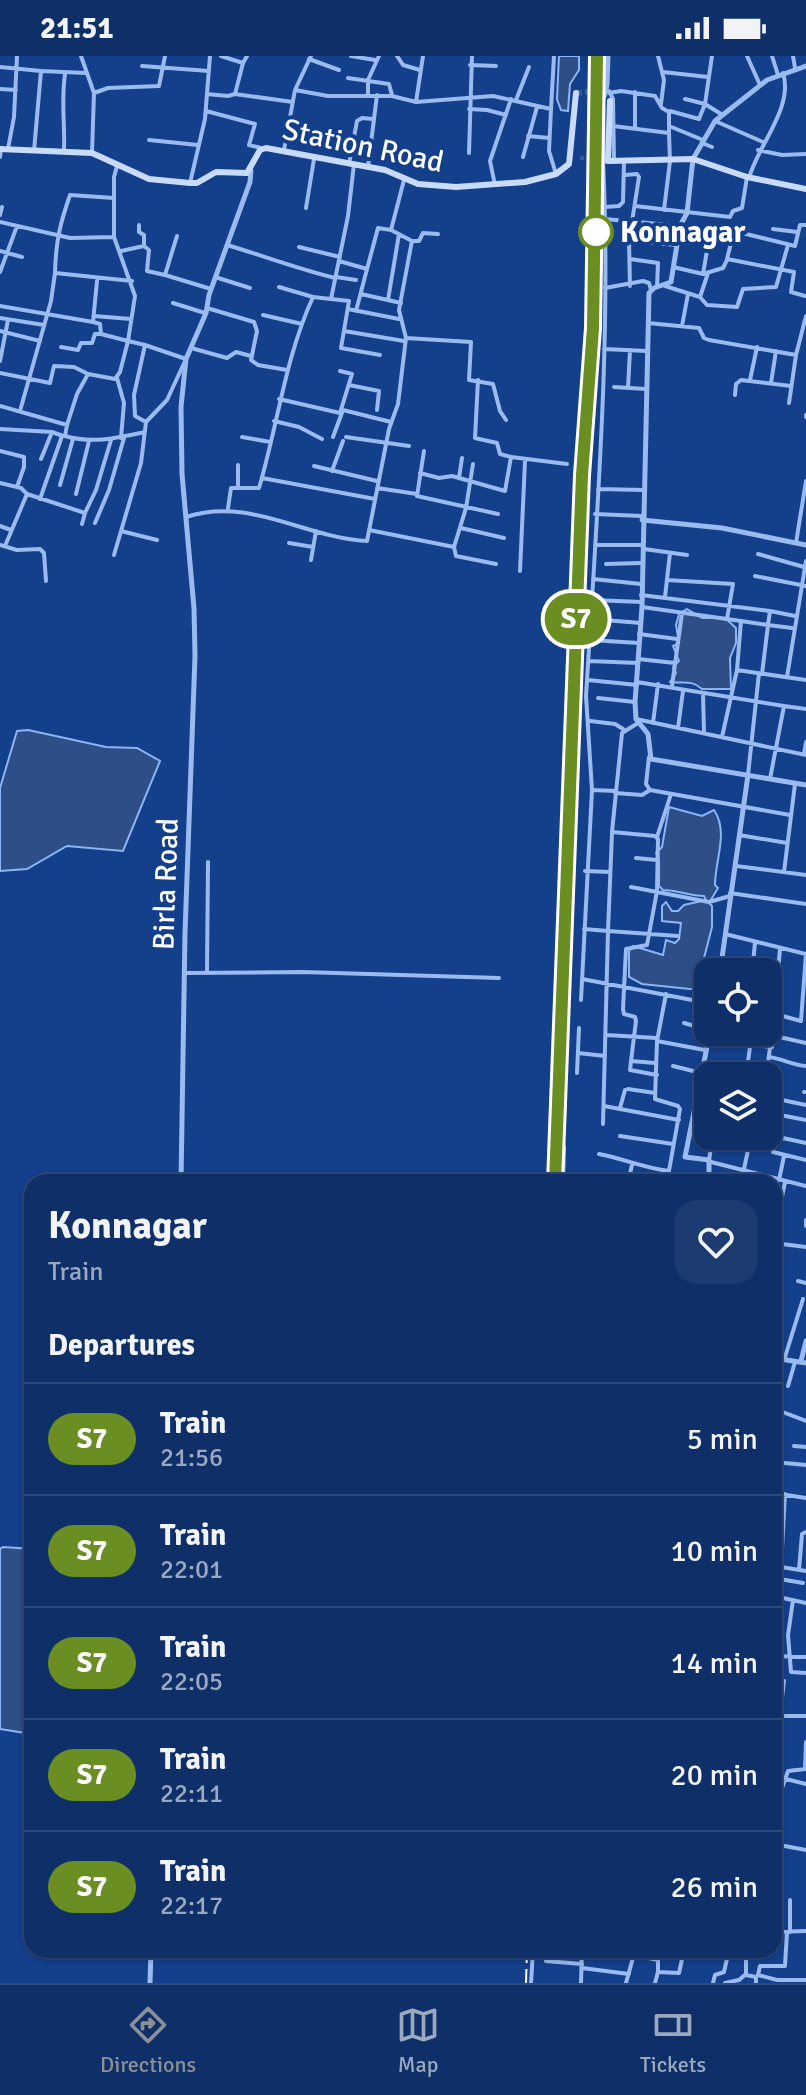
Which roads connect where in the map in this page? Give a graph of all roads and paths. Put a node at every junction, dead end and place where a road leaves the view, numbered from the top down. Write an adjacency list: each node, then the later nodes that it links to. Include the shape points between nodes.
1 (17, 56): 28 (street)
2 (81, 56): 36 (street)
3 (165, 56): 26 (street)
4 (210, 56): 33 (street)
5 (221, 56): 20 (street)
6 (247, 56): 20 (street)
7 (351, 56): 19 (street)
8 (397, 56): 31 (street, via 403,65)
9 (423, 56): 31 (street)
10 (472, 56): 21 (street)
11 (554, 56): 65 (street)
12 (608, 56): 41 (street)
13 (658, 56): 34 (street)
14 (712, 56): 38 (street)
15 (747, 56): 42 (street)
16 (772, 56): 37 (street)
17 (793, 56): 29 (street)
18 (310, 58): 30 (street); 45 (street)
19 (377, 58): 40 (street)
20 (243, 63): 51 (street)
21 (470, 65): 23 (street); 55 (street)
22 (142, 66): 26 (street)
23 (496, 66)
24 (806, 66): 29 (street)
25 (0, 67): 28 (street)
26 (163, 67): 33 (street); 47 (street, via 159,86)
27 (529, 67): 57 (street)
28 (17, 68): 32 (street); 44 (street)
29 (795, 68): 37 (street)
30 (339, 70)
31 (421, 70): 60 (street)
32 (41, 71): 35 (street); 88 (street)
33 (209, 71): 50 (street)
34 (663, 72): 38 (street); 62 (street)
35 (65, 73): 36 (street); 84 (street)
36 (86, 73): 47 (street)
37 (780, 74): 42 (street); 80 (street, via 787,83 785,96)
38 (709, 77): 61 (street)
39 (348, 78): 40 (street)
40 (368, 80): 52 (street); 54 (street, via 389,84)
41 (607, 85): 49 (street); 97 (street)
42 (760, 85): 68 (street)
43 (0, 89): 44 (street)
44 (16, 90): 87 (street)
45 (295, 90): 52 (street); 59 (street)
46 (635, 92): 49 (street); 62 (street, via 655,96); 74 (street)
47 (94, 93): 89 (street)
48 (576, 93): 93 (main road)
49 (609, 93): 72 (street)
50 (207, 94): 51 (street); 67 (street)
51 (235, 94): 59 (street)
52 (368, 95): 53 (street)
53 (377, 95): 54 (street); 70 (street)
54 (392, 96): 60 (street)
55 (469, 96): 57 (street); 60 (street); 64 (street)
56 (685, 99): 61 (street)
57 (514, 100): 63 (street); 69 (street)
58 (610, 101): 97 (main road)
59 (293, 102): 85 (street)
60 (416, 102)
61 (705, 104): 66 (street, via 699,119); 68 (street)
62 (661, 106): 66 (street)
63 (537, 107): 65 (street); 76 (street)
64 (469, 109): 69 (street); 90 (street)
65 (551, 109): 77 (street)
66 (667, 110): 73 (street)
67 (206, 111): 81 (street); 83 (street, via 255,124 249,145)
68 (721, 114): 71 (street)
69 (506, 115): 109 (street, via 489,164)
70 (373, 119): 100 (street, via 357,121); 102 (street)
71 (715, 121): 79 (street); 80 (street)
72 (613, 126): 74 (street); 97 (street)
73 (669, 126): 75 (street); 79 (street)
74 (635, 128): 75 (street)
75 (669, 133): 99 (street)
76 (528, 136): 77 (street); 92 (street)
77 (549, 138): 104 (street)
78 (149, 140): 81 (street)
79 (702, 142): 82 (street); 96 (street)
80 (763, 142): 86 (street)
81 (199, 145): 108 (street)
82 (712, 147)
83 (262, 148): 85 (main road, Station Road); 103 (main road, Station Road)
84 (64, 150): 88 (main road, Station Road); 89 (main road, Station Road)
85 (284, 150): 95 (main road, Station Road)
86 (758, 150): 91 (street); 106 (street)
87 (2, 151): 88 (main road, Station Road)
88 (34, 151)
89 (92, 153): 101 (main road, Station Road)
90 (469, 153)
91 (806, 154)
92 (523, 157)
93 (571, 158): 94 (street); 104 (main road)
94 (580, 158)
95 (314, 159): 100 (main road, Station Road); 115 (street)
96 (693, 159): 99 (main road); 106 (main road); 117 (street)
97 (606, 161): 98 (main road); 114 (street)
98 (624, 161): 99 (main road); 105 (street)
99 (670, 161): 116 (street)
100 (352, 164): 102 (main road, Station Road); 146 (street)
101 (117, 166): 108 (main road, Station Road, via 149,179); 111 (street)
102 (368, 167): 107 (main road, Station Road)
103 (251, 171): 108 (main road, Station Road, via 216,172); 137 (street, Birla Road)
104 (556, 174): 109 (main road, Station Road)
105 (625, 175): 112 (street, via 639,177); 114 (street, via 623,202)
106 (748, 177): 110 (main road); 117 (street, via 742,208 732,216)
107 (404, 180): 109 (main road, Station Road, via 456,187); 127 (street)
108 (190, 183)
109 (495, 185)
110 (806, 189)
111 (114, 198): 130 (street, via 70,195); 134 (street)
112 (635, 206): 116 (street); 121 (street)
113 (2, 207): 118 (street)
114 (605, 207): 119 (street)
115 (306, 208)
116 (664, 210): 117 (street)
117 (687, 213): 125 (street)
118 (0, 215)
119 (605, 219): 121 (street); 164 (street)
120 (0, 222): 124 (street)
121 (632, 222): 125 (street); 136 (street)
122 (139, 225): 140 (street)
123 (806, 225): 128 (street)
124 (17, 226): 130 (street); 144 (street)
125 (680, 226): 138 (street)
126 (773, 229): 128 (street)
127 (391, 230): 131 (street); 150 (street, via 377,229)
128 (797, 232): 139 (street, via 796,245)
129 (710, 233): 154 (street)
130 (56, 234): 134 (street); 153 (street)
131 (399, 234): 135 (street); 173 (street)
132 (438, 234): 135 (street, via 423,233 419,241)
133 (177, 236): 155 (street)
134 (114, 237): 143 (street)
135 (412, 241): 175 (street)
136 (629, 241): 138 (street); 147 (street)
137 (226, 245): 156 (street, Birla Road); 157 (street)
138 (677, 245): 149 (street)
139 (788, 245): 148 (street, via 735,231); 151 (street)
140 (144, 246): 143 (street); 155 (street, via 149,250 147,271)
141 (299, 247): 146 (street)
142 (0, 251): 144 (street)
143 (120, 251): 160 (street)
144 (8, 253): 145 (street); 152 (street)
145 (22, 257)
146 (339, 259): 150 (street); 157 (street)
147 (630, 259): 161 (street); 165 (street, via 658,263)
148 (727, 259): 151 (street); 154 (street, via 723,268)
149 (673, 267): 154 (street); 165 (street, via 671,282)
150 (367, 269): 167 (street)
151 (781, 270): 169 (street, via 795,273 791,292); 171 (street, via 775,289 743,289 737,307 707,305)
152 (0, 272)
153 (55, 273): 158 (street); 180 (street)
154 (705, 274): 171 (street)
155 (165, 275): 166 (street)
156 (215, 277): 163 (street); 166 (street, Birla Road)
157 (336, 278): 159 (street); 172 (street)
158 (97, 280): 160 (street); 185 (street)
159 (356, 280)
160 (132, 281): 186 (street)
161 (630, 286): 164 (street); 165 (street, via 646,281)
162 (279, 287): 170 (street)
163 (250, 288)
164 (605, 288): 202 (street)
165 (658, 288): 168 (street); 188 (street)
166 (211, 289): 178 (street, Birla Road)
167 (361, 294): 173 (street); 179 (street)
168 (688, 294): 171 (street); 191 (street)
169 (806, 294)
170 (313, 297): 172 (street); 189 (street)
171 (700, 297)
172 (331, 299): 177 (street, via 349,301)
173 (388, 300): 175 (street)
174 (173, 303): 178 (street)
175 (401, 303): 187 (street)
176 (0, 306): 180 (street)
177 (348, 309): 179 (street); 192 (street)
178 (206, 310): 201 (street, Birla Road); 208 (street, via 254,322)
179 (356, 311): 187 (street)
180 (45, 315): 185 (street); 190 (street)
181 (263, 315): 189 (street)
182 (806, 316): 207 (street)
183 (0, 318): 184 (street)
184 (8, 319): 190 (street); 193 (street)
185 (93, 319): 186 (street); 194 (street)
186 (132, 319): 197 (street)
187 (399, 319): 195 (street)
188 (648, 323): 191 (street); 204 (street)
189 (302, 324): 211 (street)
190 (44, 325): 196 (street)
191 (682, 326): 200 (street, via 699,328 709,340)
192 (344, 331): 195 (street); 206 (street, via 341,348)
193 (2, 332): 196 (street); 210 (street)
194 (101, 334): 197 (street); 199 (street, via 95,334 92,343 81,343 78,350)
195 (405, 340): 217 (street, via 471,342 469,380); 235 (street)
196 (41, 341): 215 (street)
197 (128, 341): 198 (street); 216 (street)
198 (145, 345): 209 (street); 234 (street, via 134,395 135,416)
199 (61, 347)
200 (757, 347): 205 (street); 218 (street)
201 (191, 348): 208 (street, via 227,358 236,352); 209 (street, Birla Road)
202 (604, 349): 203 (street); 272 (street)
203 (630, 350): 204 (street); 223 (street)
204 (647, 351): 224 (street)
205 (776, 351): 207 (street); 219 (street)
206 (380, 355)
207 (796, 355): 221 (street)
208 (251, 356): 211 (street, via 253,363)
209 (186, 359): 234 (street, via 167,400); 284 (street, Birla Road, via 181,407)
210 (0, 361)
211 (287, 370): 226 (street)
212 (340, 371): 220 (street, via 352,374)
213 (0, 373): 215 (street)
214 (88, 374): 215 (street, via 57,365 50,383); 216 (street); 236 (street)
215 (29, 378): 231 (street)
216 (117, 378): 241 (street, via 124,403)
217 (478, 380): 232 (street, via 493,384); 253 (street, via 475,438 497,443 500,454)
218 (750, 380): 219 (street); 225 (street, via 737,382)
219 (771, 383): 221 (street)
220 (349, 385): 229 (street); 230 (street, via 379,391)
221 (791, 386): 227 (street)
222 (614, 387): 223 (street)
223 (628, 388): 224 (street)
224 (646, 389): 273 (street)
225 (735, 395)
226 (279, 399): 229 (street, via 333,413); 233 (street)
227 (789, 403)
228 (0, 406): 231 (street)
229 (343, 410): 235 (street); 243 (street)
230 (377, 410)
231 (20, 411): 236 (street)
232 (506, 420)
233 (274, 421): 245 (street); 248 (street)
234 (146, 422): 239 (street)
235 (391, 422): 249 (street)
236 (67, 425): 240 (street)
237 (0, 429): 238 (street)
238 (52, 432): 240 (street); 255 (street)
239 (145, 432): 241 (street); 294 (street)
240 (64, 436): 244 (street); 277 (street)
241 (122, 437): 246 (street); 288 (street)
242 (242, 437): 248 (street)
243 (333, 437)
244 (73, 439): 247 (street); 268 (street)
245 (322, 439)
246 (111, 440): 247 (street); 281 (street)
247 (89, 441): 275 (street)
248 (270, 442): 263 (street)
249 (386, 445): 250 (street); 261 (street, via 344,439); 269 (street)
250 (409, 446)
251 (0, 451): 270 (street, via 24,457)
252 (424, 451): 262 (street)
253 (511, 457): 256 (street); 267 (street, via 507,491)
254 (462, 458): 264 (street)
255 (41, 459)
256 (525, 461): 258 (street); 315 (street)
257 (473, 464): 267 (street)
258 (567, 464)
259 (238, 465): 271 (street)
260 (314, 466): 261 (street)
261 (332, 471): 269 (street)
262 (420, 473): 264 (street); 276 (street)
263 (262, 478): 271 (street, via 258,489); 278 (street)
264 (459, 478): 267 (street)
265 (806, 481): 286 (street)
266 (0, 483): 270 (street)
267 (471, 483): 279 (street)
268 (60, 485)
269 (378, 485): 276 (street); 278 (street)
270 (17, 487): 274 (street)
271 (238, 488): 280 (street, via 230,489)
272 (598, 489): 273 (street); 283 (street)
273 (643, 490): 285 (street)
274 (27, 494): 277 (street); 292 (street)
275 (76, 494)
276 (417, 494): 279 (street)
277 (40, 499): 281 (street)
278 (375, 499): 293 (street)
279 (466, 508): 282 (street); 291 (street)
280 (228, 510): 284 (street); 295 (street)
281 (85, 513): 289 (street)
282 (498, 514)
283 (595, 514): 285 (street); 300 (street)
284 (185, 517): 409 (street, Birla Road, via 195,656)
285 (642, 518): 299 (street); 305 (street)
286 (799, 519): 287 (street); 299 (street)
287 (806, 521)
288 (95, 523)
289 (82, 524)
290 (0, 526): 292 (street)
291 (461, 528): 296 (street); 304 (street)
292 (11, 530): 302 (street)
293 (369, 530): 295 (street, via 366,541); 304 (street)
294 (121, 531): 297 (street); 308 (street)
295 (316, 531): 303 (street)
296 (504, 538)
297 (157, 540)
298 (289, 543): 303 (street)
299 (796, 543): 301 (street)
300 (595, 545): 305 (street); 317 (street)
301 (806, 545)
302 (2, 546): 319 (street, via 40,549)
303 (313, 547): 310 (street)
304 (454, 547): 312 (street, via 456,556)
305 (642, 547): 306 (street); 311 (street)
306 (670, 553): 309 (street); 318 (street)
307 (758, 554): 314 (street)
308 (114, 555)
309 (687, 555)
310 (311, 560)
311 (641, 563): 313 (street); 320 (street)
312 (496, 564)
313 (606, 564)
314 (805, 564): 321 (street)
315 (520, 571)
316 (755, 576): 321 (street)
317 (593, 579): 320 (street); 323 (street)
318 (667, 580): 322 (street); 325 (street, via 733,584)
319 (46, 581)
320 (641, 584): 324 (street)
321 (803, 585): 329 (street)
322 (665, 597): 324 (street); 325 (street)
323 (592, 600): 324 (street); 330 (street)
324 (642, 601): 328 (street); 333 (street)
325 (730, 606): 326 (street); 331 (street)
326 (747, 608): 327 (street); 332 (street)
327 (770, 611): 329 (street); 334 (street)
328 (682, 613): 331 (street); 338 (street)
329 (795, 616): 335 (street)
330 (591, 619): 333 (street); 337 (street)
331 (727, 620): 332 (street)
332 (743, 622): 334 (street); 343 (street)
333 (641, 623): 336 (street)
334 (768, 625): 335 (street); 344 (street)
335 (792, 628): 345 (street)
336 (639, 634): 338 (street); 339 (street)
337 (590, 640): 339 (street); 340 (street)
338 (678, 640): 342 (street)
339 (639, 643): 341 (street)
340 (589, 661): 341 (street); 346 (street)
341 (638, 661): 342 (street); 348 (street)
342 (675, 663): 350 (street)
343 (737, 670): 344 (street); 353 (street)
344 (760, 674): 345 (street); 355 (street)
345 (787, 677): 347 (street)
346 (588, 680): 348 (street); 359 (street)
347 (806, 680)
348 (637, 683): 349 (street); 356 (street)
349 (658, 684): 350 (street); 361 (street)
350 (672, 687): 351 (street)
351 (683, 690): 352 (street); 362 (street)
352 (703, 693): 353 (street); 364 (street)
353 (729, 697): 355 (street); 365 (street)
354 (598, 698): 356 (street)
355 (756, 701): 357 (street); 366 (street)
356 (635, 702): 360 (street)
357 (784, 706): 358 (street); 368 (street)
358 (806, 709)
359 (590, 721): 363 (street); 375 (street)
360 (637, 721): 361 (street); 363 (street); 370 (street, via 648,734)
361 (653, 723): 362 (street)
362 (678, 728): 364 (street)
363 (623, 729): 377 (street)
364 (704, 733): 365 (street)
365 (722, 737): 366 (street)
366 (750, 742): 368 (street); 371 (street)
367 (806, 742): 369 (street)
368 (775, 749): 369 (street); 372 (street)
369 (805, 754)
370 (649, 757): 371 (street); 376 (street)
371 (748, 775): 372 (street); 379 (street)
372 (770, 779): 373 (street)
373 (795, 784): 374 (street); 380 (street)
374 (806, 785)
375 (592, 790): 377 (street); 389 (street)
376 (650, 790): 377 (street, via 642,795); 378 (street)
377 (616, 792): 381 (street)
378 (671, 793): 379 (street); 383 (street)
379 (743, 806): 380 (street); 382 (street)
380 (790, 815): 384 (street)
381 (612, 832): 383 (street); 390 (street)
382 (739, 835): 384 (street); 388 (street)
383 (657, 837): 386 (street)
384 (787, 843): 391 (street)
385 (636, 858): 386 (street)
386 (657, 860): 394 (street)
387 (208, 862): 408 (street)
388 (734, 865): 391 (street); 395 (street)
389 (585, 871): 390 (street); 397 (street)
390 (610, 872): 398 (street)
391 (784, 872): 392 (street)
392 (806, 875)
393 (631, 887): 394 (street)
394 (657, 891): 395 (street, via 709,902); 399 (street)
395 (730, 894): 396 (street); 400 (street)
396 (806, 904)
397 (584, 929): 398 (street); 411 (street)
398 (608, 931): 399 (street); 412 (street)
399 (648, 933): 401 (street); 413 (street, via 646,947 626,949)
400 (725, 934): 402 (street); 405 (street)
401 (678, 936)
402 (756, 942): 403 (street); 406 (street)
403 (780, 949): 404 (street); 407 (street)
404 (806, 954): 417 (street)
405 (722, 958)
406 (754, 958)
407 (779, 958)
408 (207, 971): 409 (street); 410 (street)
409 (185, 973): 473 (street, Birla Road)
410 (499, 978)
411 (582, 979): 412 (street); 415 (street)
412 (608, 983): 413 (street); 423 (street)
413 (624, 985): 414 (street); 425 (street, via 623,1012 636,1018)
414 (666, 994): 416 (street); 426 (street)
415 (581, 1000)
416 (694, 1000)
417 (804, 1007): 420 (street)
418 (782, 1016): 420 (street)
419 (684, 1023): 421 (street)
420 (804, 1023)
421 (694, 1026)
422 (579, 1028): 432 (street)
423 (607, 1035): 425 (street); 433 (street)
424 (782, 1038): 427 (street)
425 (634, 1039): 426 (street); 435 (street)
426 (657, 1040): 431 (street); 439 (street)
427 (806, 1043)
428 (706, 1046): 431 (street)
429 (750, 1046): 430 (street); 437 (street)
430 (770, 1048): 434 (street)
431 (705, 1050): 436 (street)
432 (578, 1053): 433 (street); 443 (street)
433 (605, 1056): 449 (street)
434 (769, 1057): 438 (street); 441 (street)
435 (631, 1061): 439 (street); 444 (street, via 630,1070)
436 (703, 1062)
437 (748, 1062)
438 (768, 1062)
439 (655, 1063): 444 (street)
440 (673, 1066): 442 (street)
441 (806, 1066)
442 (694, 1071)
443 (577, 1073)
444 (657, 1075): 445 (street)
445 (655, 1093): 450 (street, via 626,1089); 453 (street, via 655,1100 678,1106)
446 (782, 1100): 448 (street)
447 (694, 1104): 451 (street)
448 (806, 1105)
449 (604, 1106): 450 (street); 455 (street)
450 (620, 1108): 453 (street)
451 (693, 1108): 467 (street)
452 (782, 1115): 454 (street)
453 (679, 1120): 459 (street)
454 (806, 1120)
455 (603, 1124)
456 (620, 1136): 459 (street)
457 (782, 1139): 458 (street)
458 (806, 1143)
459 (674, 1144): 465 (street)
460 (564, 1147): 474 (street)
461 (711, 1150): 469 (street)
462 (748, 1150): 471 (street)
463 (772, 1150): 466 (street)
464 (599, 1154): 470 (street)
465 (672, 1155): 467 (street); 472 (street)
466 (784, 1156): 468 (street); 479 (street)
467 (685, 1157): 469 (street)
468 (806, 1160)
469 (710, 1161): 471 (street); 477 (street)
470 (632, 1163): 472 (street); 475 (street)
471 (744, 1169): 478 (street)
472 (669, 1171): 476 (street)
473 (181, 1174)
474 (563, 1174)
475 (630, 1174)
476 (668, 1174)
477 (709, 1174)
478 (760, 1174)
479 (782, 1181): 480 (street)
480 (806, 1186)
481 (806, 1220): 482 (street)
482 (806, 1226)
483 (782, 1244): 484 (street)
484 (806, 1247)
485 (798, 1281): 486 (street)
486 (806, 1283)
487 (803, 1299): 490 (street)
488 (806, 1341): 491 (street)
489 (782, 1357): 490 (street)
490 (785, 1357): 491 (street)
491 (801, 1362): 492 (street)
492 (788, 1386)
493 (782, 1412): 494 (street)
494 (806, 1421)
495 (794, 1446): 496 (street)
496 (806, 1447)
497 (782, 1463): 498 (street)
498 (806, 1465)
499 (782, 1494): 500 (street)
500 (785, 1494): 501 (street); 503 (street)
501 (806, 1498)
502 (806, 1532): 506 (street)
503 (784, 1535): 504 (street)
504 (782, 1556)
505 (782, 1567): 506 (street)
506 (799, 1570): 507 (street)
507 (806, 1571)
508 (782, 1579): 509 (street)
509 (803, 1583)
510 (782, 1598): 511 (street)
511 (793, 1600): 512 (street); 515 (street)
512 (806, 1603)
513 (806, 1657): 515 (street)
514 (782, 1658): 515 (street)
515 (790, 1659): 516 (street, via 791,1672)
516 (806, 1673)
517 (782, 1716): 518 (street)
518 (806, 1716)
519 (806, 1742): 520 (street)
520 (805, 1769): 522 (street, via 788,1771)
521 (782, 1777): 522 (street)
522 (786, 1778): 523 (street); 524 (street)
523 (806, 1784)
524 (782, 1789)
525 (782, 1846): 526 (street)
526 (806, 1850)
527 (790, 1900): 530 (street)
528 (806, 1931): 530 (street)
529 (782, 1932): 530 (street)
530 (788, 1932): 546 (street, via 785,1966 759,1967 759,1976)
531 (151, 1958): 547 (street)
532 (533, 1958): 548 (street)
533 (582, 1958): 540 (street)
534 (633, 1958): 542 (street)
535 (648, 1958): 541 (street, via 658,1960)
536 (682, 1958): 541 (street, via 679,1973)
537 (727, 1958): 552 (street, via 724,1972)
538 (746, 1958): 543 (street)
539 (546, 1961): 540 (street)
540 (582, 1966): 542 (street); 549 (street)
541 (658, 1972): 551 (street)
542 (629, 1974): 550 (street)
543 (746, 1974): 545 (street); 554 (street, via 756,1977)
544 (806, 1980): 546 (street)
545 (738, 1982): 553 (street)
546 (776, 1982)
547 (150, 1983)
548 (531, 1983)
549 (581, 1983)
550 (626, 1983)
551 (655, 1983)
552 (713, 1983)
553 (725, 1983)
554 (756, 1983)

